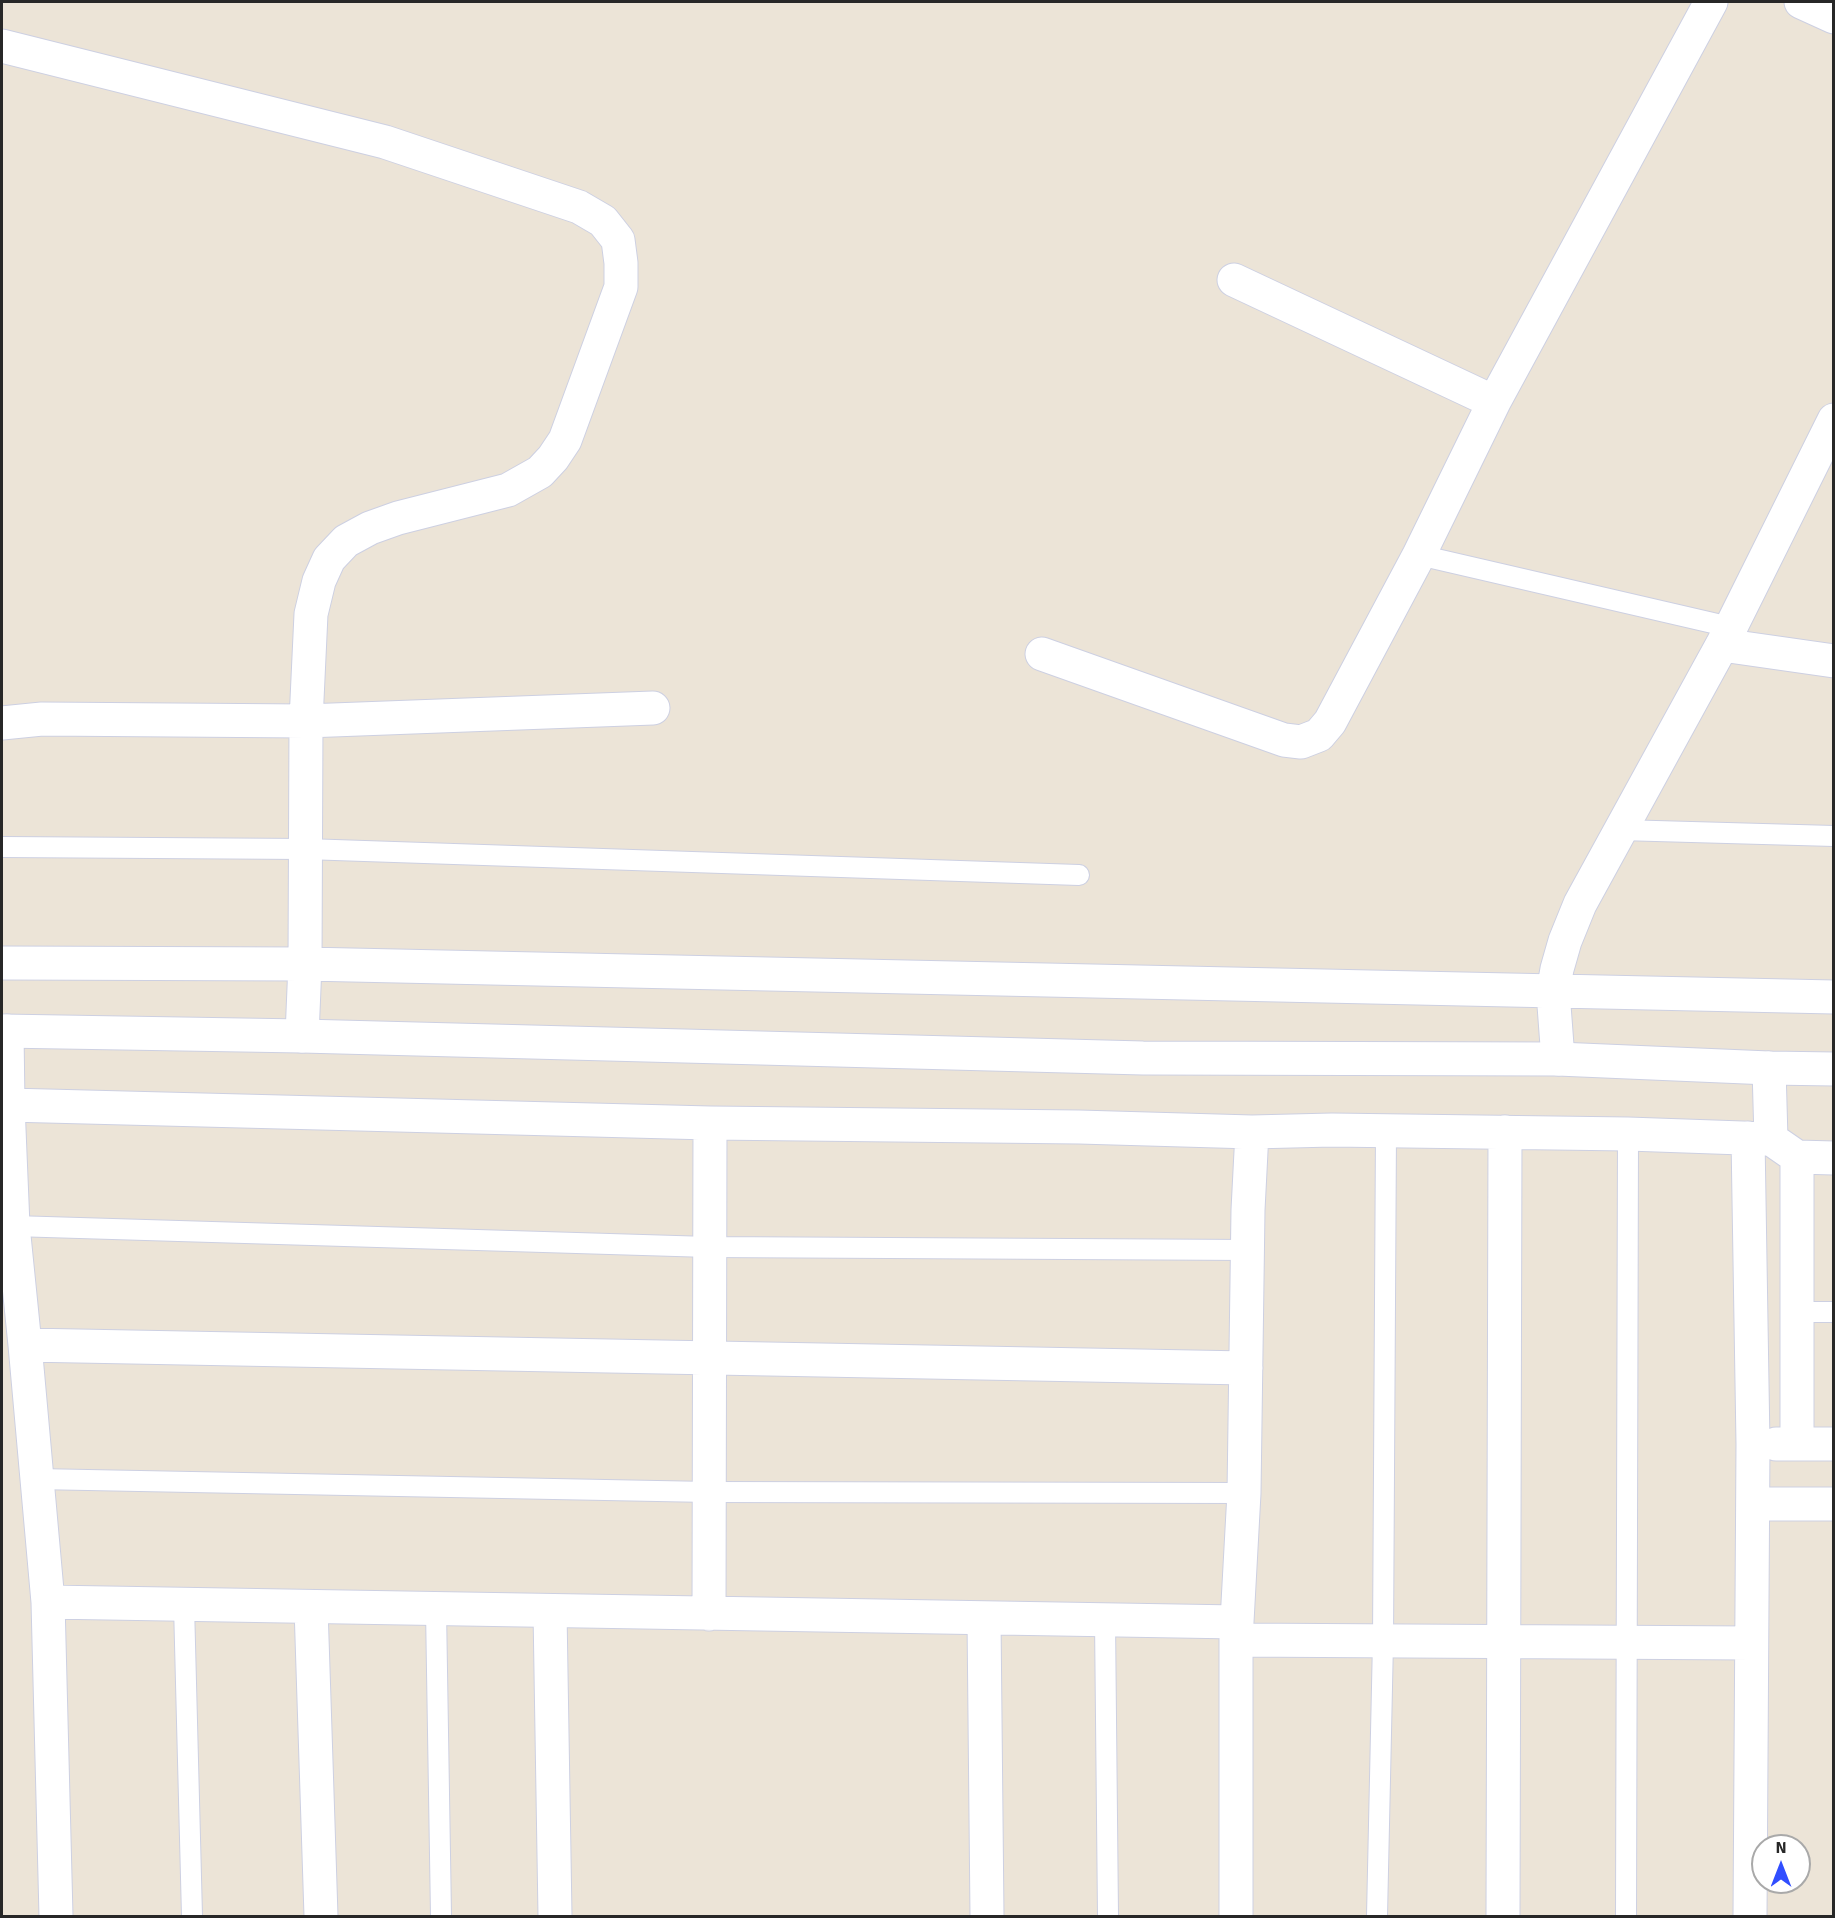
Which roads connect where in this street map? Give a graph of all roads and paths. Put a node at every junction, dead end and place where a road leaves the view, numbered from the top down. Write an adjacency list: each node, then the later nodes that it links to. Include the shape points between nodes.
1 (1712, 2): 6 (street)
2 (1801, 2): 3 (street)
3 (1833, 18)
4 (2, 46): 13 (street, via 385,142 579,207 603,221 618,240 621,287 565,440 540,472 508,490 370,528 346,541 329,559 311,614)
5 (1234, 280): 6 (street)
6 (1494, 402): 8 (street)
7 (1833, 420): 9 (street)
8 (1419, 555): 9 (lane); 10 (street, via 1330,722 1319,735 1301,742 1284,740)
9 (1726, 636): 11 (street); 15 (street)
10 (1042, 654)
11 (1833, 661)
12 (653, 708): 13 (street)
13 (306, 721): 14 (street, via 42,719); 18 (street)
14 (2, 723)
15 (1620, 830): 16 (lane); 22 (street, via 1580,904 1565,941)
16 (1833, 836)
17 (2, 847): 18 (lane)
18 (305, 849): 19 (lane); 21 (street)
19 (1079, 875)
20 (2, 963): 21 (street)
21 (305, 964): 22 (street); 25 (street)
22 (1553, 992): 23 (street); 26 (street)
23 (1833, 997)
24 (4, 1031): 25 (street); 29 (street)
25 (302, 1036): 26 (street, via 1131,1058)
26 (1558, 1059): 27 (street)
27 (1769, 1068): 28 (street); 35 (street)
28 (1833, 1069)
29 (5, 1105): 30 (street); 37 (street)
30 (710, 1123): 32 (street); 38 (street)
31 (1386, 1131): 32 (street); 33 (street); 62 (lane)
32 (1252, 1132): 39 (street)
33 (1505, 1132): 34 (street); 63 (street)
34 (1628, 1134): 35 (street); 64 (lane)
35 (1772, 1145): 36 (street); 40 (street); 45 (street)
36 (1833, 1158)
37 (13, 1226): 38 (lane); 42 (street)
38 (709, 1247): 39 (lane); 43 (street)
39 (1248, 1250): 44 (street)
40 (1798, 1312): 41 (lane); 46 (street)
41 (1833, 1312)
42 (25, 1346): 43 (street); 48 (street)
43 (709, 1359): 44 (street); 49 (street)
44 (1246, 1368): 50 (street)
45 (1753, 1444): 46 (street); 51 (street)
46 (1797, 1444): 47 (street)
47 (1833, 1444)
48 (36, 1479): 49 (lane); 53 (street)
49 (709, 1492): 50 (lane); 58 (street)
50 (1244, 1493): 61 (street)
51 (1753, 1504): 52 (street); 65 (street)
52 (1833, 1504)
53 (48, 1602): 54 (street); 66 (street)
54 (184, 1605): 55 (street); 67 (lane)
55 (311, 1607): 56 (street); 68 (street)
56 (436, 1609): 57 (street); 69 (lane)
57 (550, 1611): 58 (street); 70 (street)
58 (709, 1614): 59 (street)
59 (984, 1618): 60 (street); 71 (street)
60 (1105, 1620): 61 (street); 72 (lane)
61 (1236, 1631): 62 (street); 73 (street)
62 (1383, 1641): 63 (street); 74 (lane)
63 (1504, 1641): 64 (street); 75 (street)
64 (1628, 1642): 65 (street); 76 (lane)
65 (1751, 1643): 77 (street)
66 (56, 1917)
67 (192, 1917)
68 (321, 1917)
69 (441, 1917)
70 (555, 1917)
71 (987, 1917)
72 (1108, 1917)
73 (1236, 1917)
74 (1377, 1917)
75 (1503, 1917)
76 (1626, 1917)
77 (1750, 1917)

